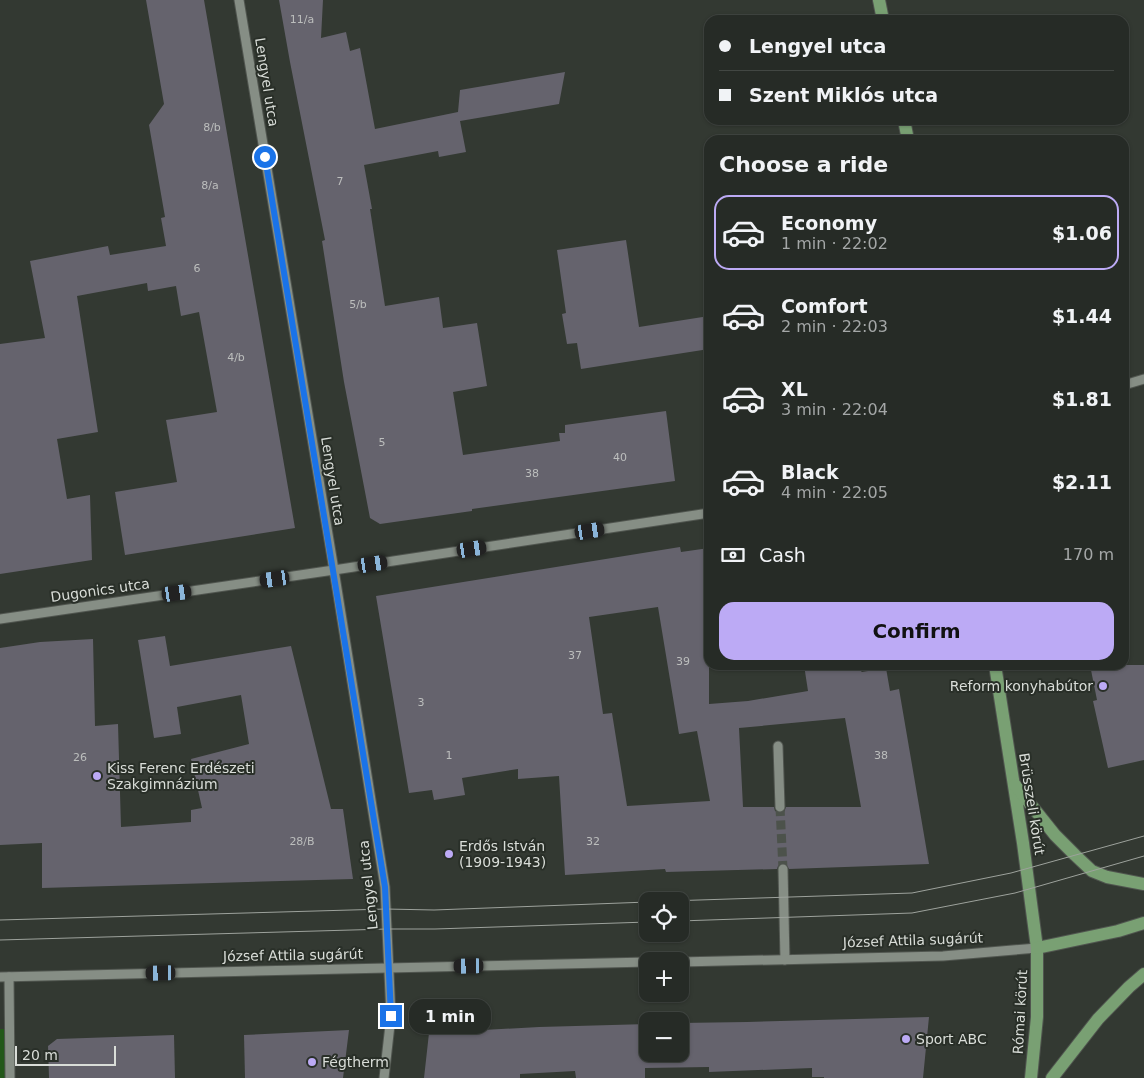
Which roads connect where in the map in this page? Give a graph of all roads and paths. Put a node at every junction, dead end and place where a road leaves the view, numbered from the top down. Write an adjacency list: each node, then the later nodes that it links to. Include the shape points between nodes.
1 (239, 0): 7 (street, Lengyel utca)
2 (879, 0): 3 (main road)
3 (882, 15)
4 (1144, 379): 5 (street)
5 (1129, 384)
6 (704, 514): 7 (street, Dugonics utca)
7 (334, 570): 8 (street, Dugonics utca); 20 (street, Lengyel utca, via 385,887)
8 (0, 619)
9 (996, 670): 11 (main road, Brüsszeli körút)
10 (778, 746): 12 (street)
11 (1014, 783): 14 (main road, via 1055,834 1092,871); 16 (main road, Brüsszeli körút)
12 (780, 807)
13 (783, 869): 17 (street)
14 (1144, 884)
15 (1144, 923): 16 (main road, József Attila sugárút)
16 (1037, 948): 17 (street, József Attila sugárút, via 943,956); 25 (main road, Római körút, via 1037,1017)
17 (785, 960): 19 (street, József Attila sugárút)
18 (639, 962): 20 (street, József Attila sugárút)
19 (689, 962)
20 (389, 968): 22 (street, József Attila sugárút); 24 (street, Lengyel utca, via 391,1016)
21 (1144, 974): 26 (main road, via 1098,1019)
22 (4, 977): 23 (street)
23 (10, 1078)
24 (384, 1078)
25 (1031, 1078)
26 (1052, 1078)

